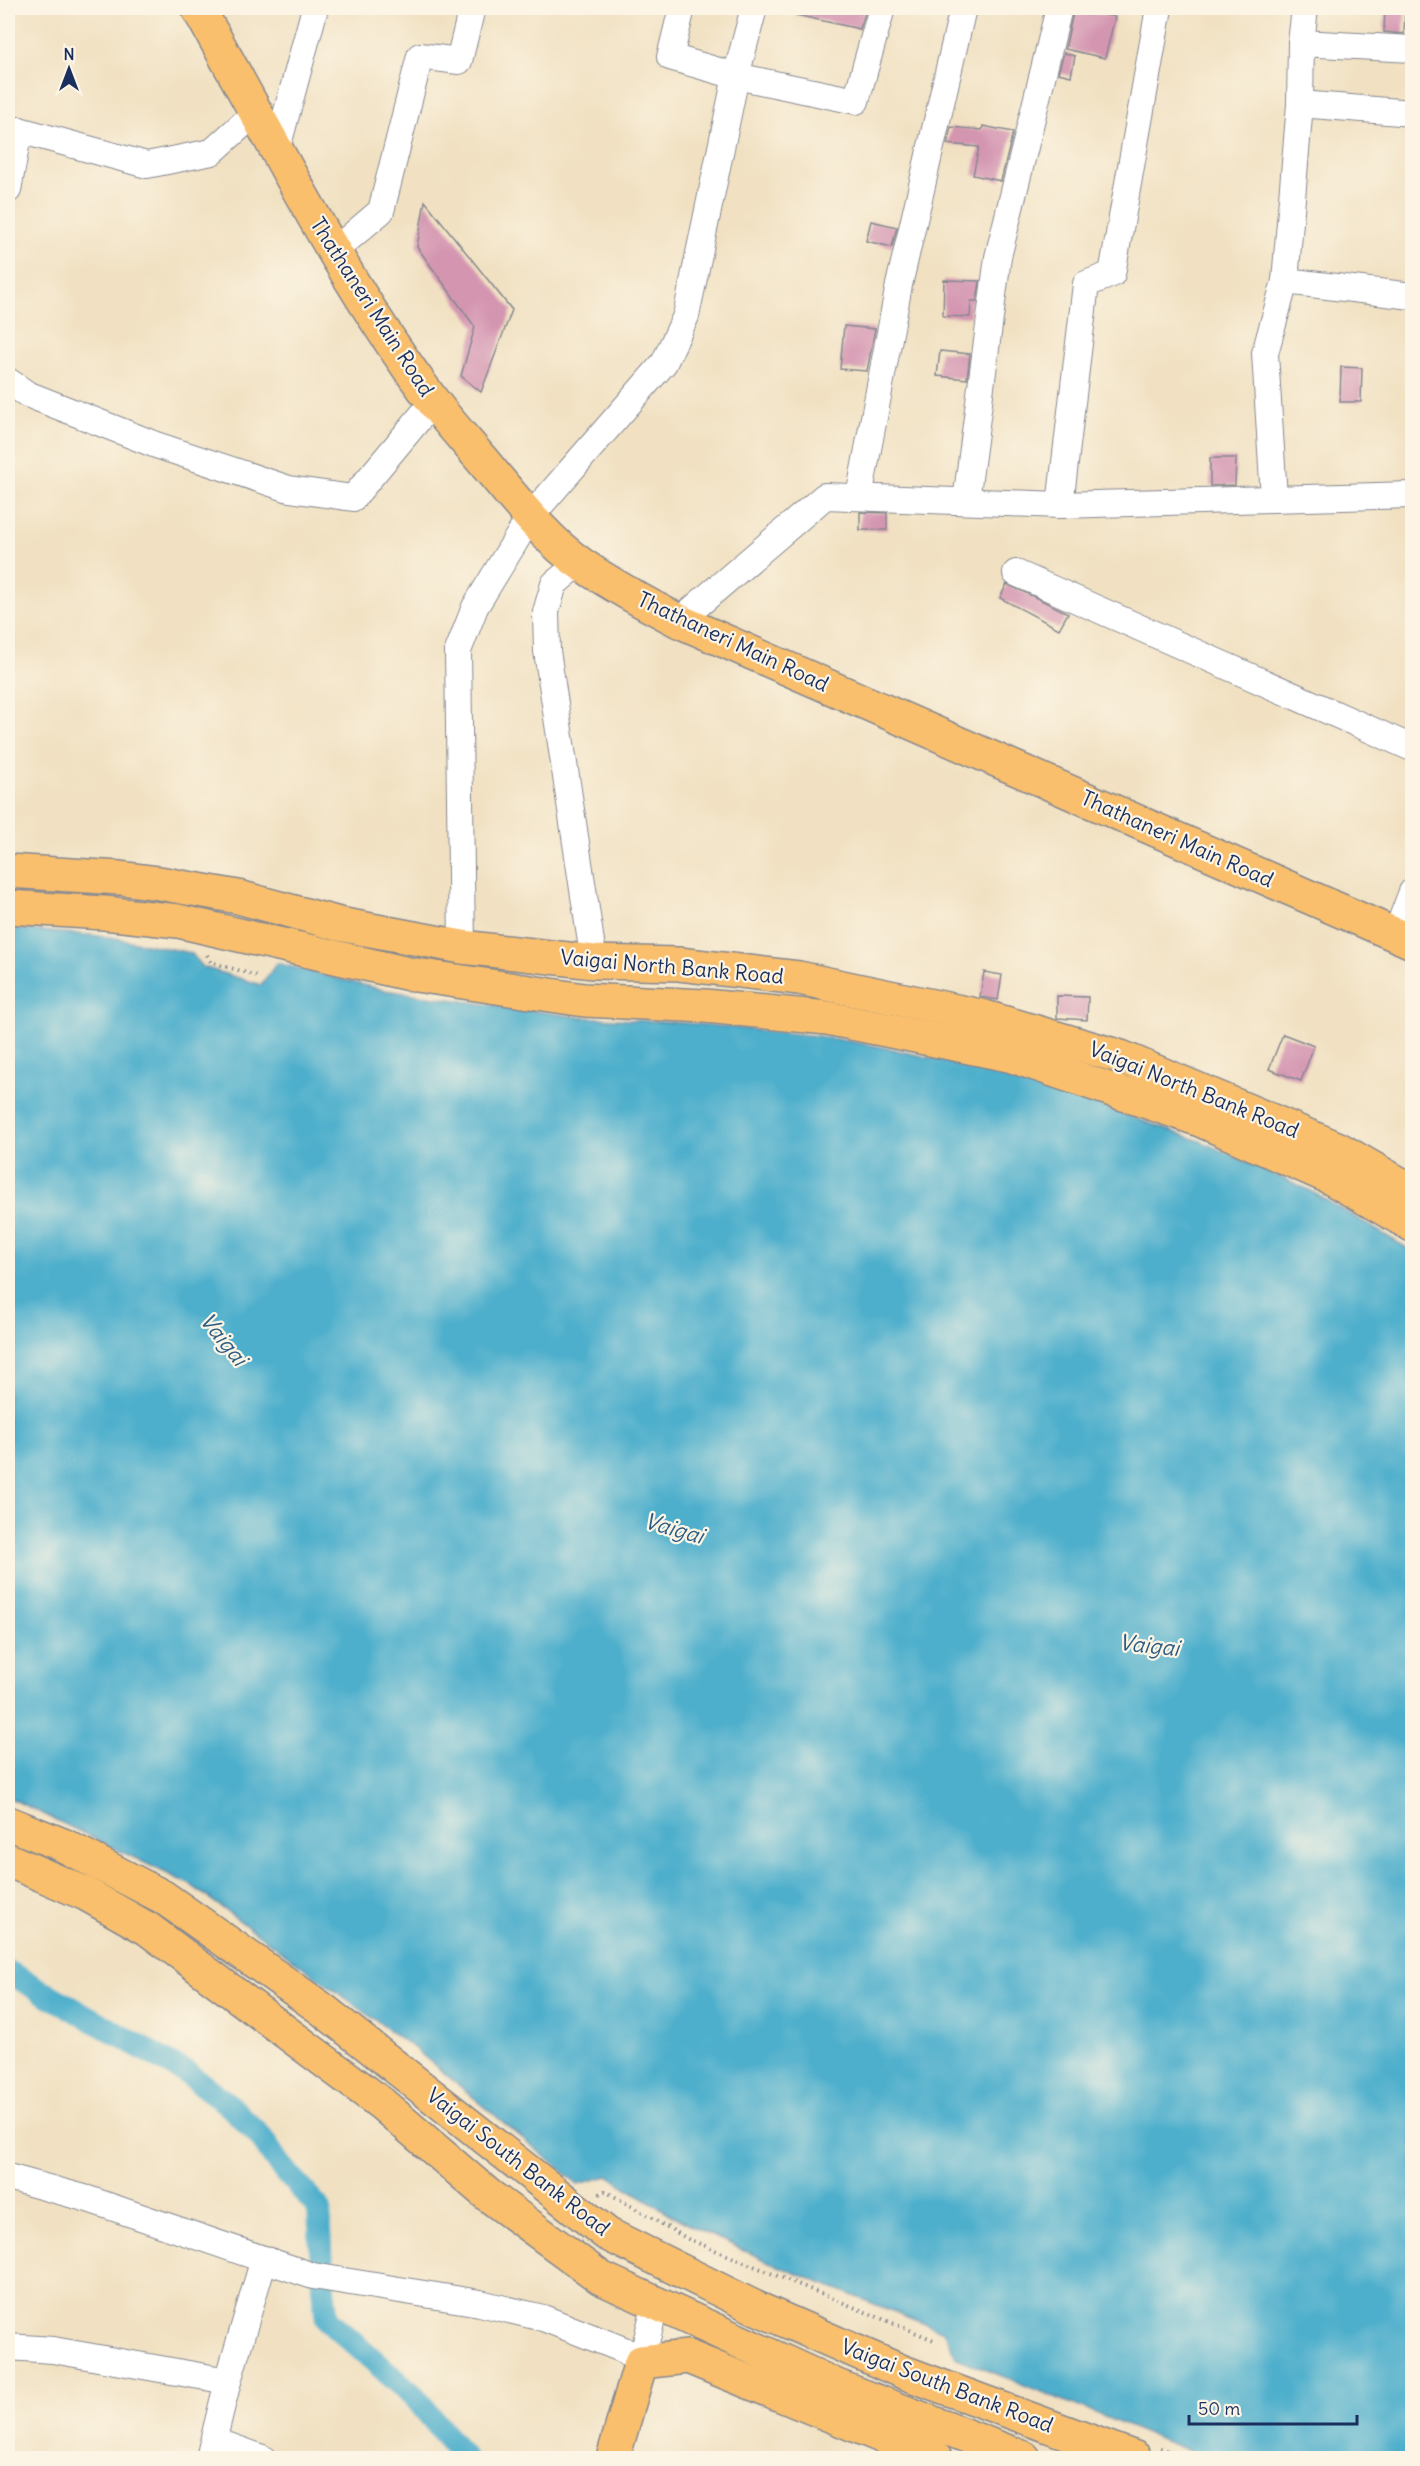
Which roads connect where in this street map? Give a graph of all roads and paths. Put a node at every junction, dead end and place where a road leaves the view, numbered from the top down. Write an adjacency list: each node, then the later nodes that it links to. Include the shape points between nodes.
1 (198, 8): 15 (main road, Thathaneri Main Road)
2 (315, 8): 18 (street)
3 (472, 8): 20 (street, via 459,61 420,56 381,211)
4 (682, 8): 13 (street, via 670,57)
5 (753, 8): 13 (street)
6 (882, 8): 13 (street, via 856,101)
7 (963, 8): 26 (street, via 899,285)
8 (1059, 8): 28 (street, via 998,257)
9 (1159, 8): 29 (street, via 1112,274 1086,284)
10 (1305, 8): 11 (street)
11 (1301, 43): 12 (street); 14 (street)
12 (1413, 49)
13 (736, 76): 30 (street, via 686,316 664,363)
14 (1300, 104): 16 (street); 21 (street)
15 (256, 111): 17 (street, via 212,152 147,165); 18 (main road, Thathaneri Main Road)
16 (1413, 113)
17 (13, 131): 19 (street)
18 (276, 152): 20 (main road, Thathaneri Main Road)
19 (8, 190)
20 (334, 251): 24 (main road, Thathaneri Main Road)
21 (1285, 281): 22 (street); 27 (street, via 1265,353)
22 (1413, 296)
23 (8, 381): 24 (street, via 27,394 156,445 289,489 352,498)
24 (433, 402): 30 (main road, Thathaneri Main Road)
25 (1413, 495): 27 (street)
26 (859, 497): 28 (street); 33 (street, via 825,496)
27 (1274, 498): 29 (street)
28 (966, 501): 29 (street)
29 (1060, 505)
30 (530, 517): 31 (main road, Thathaneri Main Road); 39 (street, via 475,607 458,651)
31 (579, 563): 33 (main road, Thathaneri Main Road); 40 (street, via 554,585 546,612 547,651)
32 (1016, 573): 34 (street)
33 (679, 621): 38 (main road, Thathaneri Main Road)
34 (1413, 748)
35 (8, 871): 39 (main road, Vaigai North Bank Road, via 159,883)
36 (1413, 892): 38 (street)
37 (8, 907): 42 (main road, Vaigai North Bank Road, via 178,921 409,974 584,1000 827,1018 1009,1055 1200,1120 1329,1177)
38 (1404, 938)
39 (462, 947): 40 (main road, Vaigai North Bank Road)
40 (594, 962): 41 (main road, Vaigai North Bank Road, via 679,964 799,978 985,1017 1121,1057 1339,1149)
41 (1413, 1191)
42 (1413, 1225)
43 (8, 1823): 54 (main road, Vaigai South Bank Road, via 63,1845 163,1897 322,2009 608,2234 754,2307 903,2372)
44 (8, 1860): 48 (main road, Vaigai South Bank Road, via 86,1894 148,1929 382,2104 488,2195 601,2278)
45 (8, 2177): 47 (street, via 88,2199)
46 (596, 2195): 49 (path, via 605,2191 688,2240)
47 (264, 2259): 51 (street, via 313,2276 480,2303 543,2318 624,2350); 52 (street)
48 (656, 2303): 51 (street); 58 (main road, Vaigai South Bank Road, via 837,2386)
49 (936, 2341)
50 (8, 2348): 52 (street, via 53,2350)
51 (641, 2362): 56 (main road); 57 (main road, via 688,2357)
52 (228, 2381): 53 (street)
53 (212, 2450): 55 (street)
54 (1145, 2452): 59 (path)
55 (262, 2458)
56 (613, 2458)
57 (934, 2458)
58 (1024, 2458)
59 (1188, 2458)

